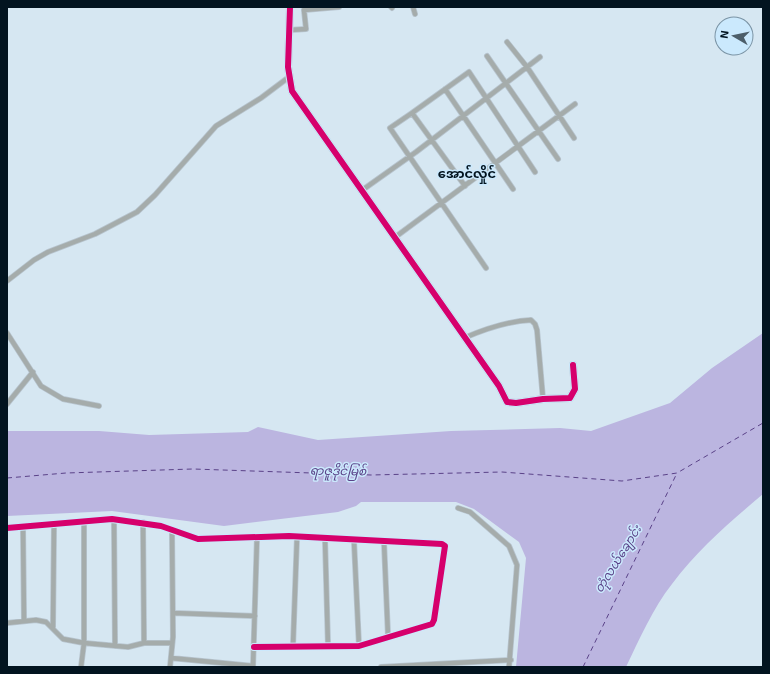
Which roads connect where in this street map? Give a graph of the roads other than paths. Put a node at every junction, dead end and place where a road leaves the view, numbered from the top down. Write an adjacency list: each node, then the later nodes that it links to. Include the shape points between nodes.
1 (290, 7): 5 (street)
2 (339, 7): 5 (street, via 304,10 306,29)
3 (413, 7): 4 (street)
4 (415, 14)
5 (290, 30): 10 (street)
6 (507, 42): 9 (street)
7 (487, 56): 11 (street)
8 (540, 57): 9 (street)
9 (526, 67): 11 (street); 16 (street)
10 (289, 77): 28 (street, via 292,91); 32 (street, via 216,126 137,212 82,239 48,252)
11 (505, 83): 13 (street); 18 (street)
12 (445, 89): 13 (street, via 468,72); 15 (street); 17 (street)
13 (486, 98): 17 (street); 21 (street)
14 (575, 104): 16 (street)
15 (412, 113): 20 (street); 22 (street, via 390,128)
16 (559, 115): 18 (street); 19 (street)
17 (462, 116): 20 (street); 24 (street)
18 (538, 130): 21 (street); 23 (street)
19 (574, 138)
20 (431, 141): 22 (street); 26 (street)
21 (518, 146): 24 (street); 25 (street)
22 (410, 157): 28 (street); 29 (street)
23 (558, 159)
24 (495, 163): 26 (street); 27 (street)
25 (535, 172)
26 (465, 186): 29 (street)
27 (513, 189)
28 (361, 191): 30 (street)
29 (440, 204): 30 (street); 31 (street)
30 (394, 238): 34 (street)
31 (486, 268)
32 (7, 282)
33 (7, 333): 36 (street)
34 (464, 338): 37 (street, via 499,386 507,402); 37 (street, via 508,323 531,320 537,330)
35 (572, 365): 37 (street, via 575,389 570,398)
36 (33, 372): 38 (street); 39 (street, via 41,386 51,393 63,399)
37 (543, 399)
38 (7, 404)
39 (99, 406)
40 (458, 508): 68 (street, via 470,512 513,552 518,570)
41 (114, 519): 42 (street); 43 (street); 62 (street)
42 (84, 521): 44 (street); 59 (street)
43 (143, 522): 47 (street); 60 (street)
44 (54, 524): 45 (street); 57 (street)
45 (23, 526): 46 (street); 55 (street)
46 (7, 528)
47 (172, 531): 48 (street, via 198,539); 53 (street)
48 (256, 537): 49 (street); 54 (street)
49 (298, 537): 50 (street); 63 (street)
50 (325, 539): 51 (street); 64 (street)
51 (354, 541): 52 (street); 65 (street)
52 (384, 542): 58 (street); 58 (street, via 442,544 446,549 433,623)
53 (173, 613): 54 (street); 61 (street)
54 (254, 616): 66 (street)
55 (24, 621): 56 (street); 57 (street, via 46,622)
56 (7, 623)
57 (53, 627): 59 (street, via 63,638)
58 (388, 636): 65 (street)
59 (84, 643): 62 (street); 69 (street)
60 (144, 643): 61 (street); 62 (street, via 128,647)
61 (172, 643): 67 (street)
62 (114, 646)
63 (293, 646): 64 (street); 66 (street)
64 (328, 646): 65 (street)
65 (359, 646)
66 (254, 647): 71 (street)
67 (171, 658): 70 (street); 71 (street)
68 (510, 660): 72 (street); 73 (street)
69 (81, 667)
70 (170, 667)
71 (253, 667)
72 (381, 667)
73 (509, 667)

